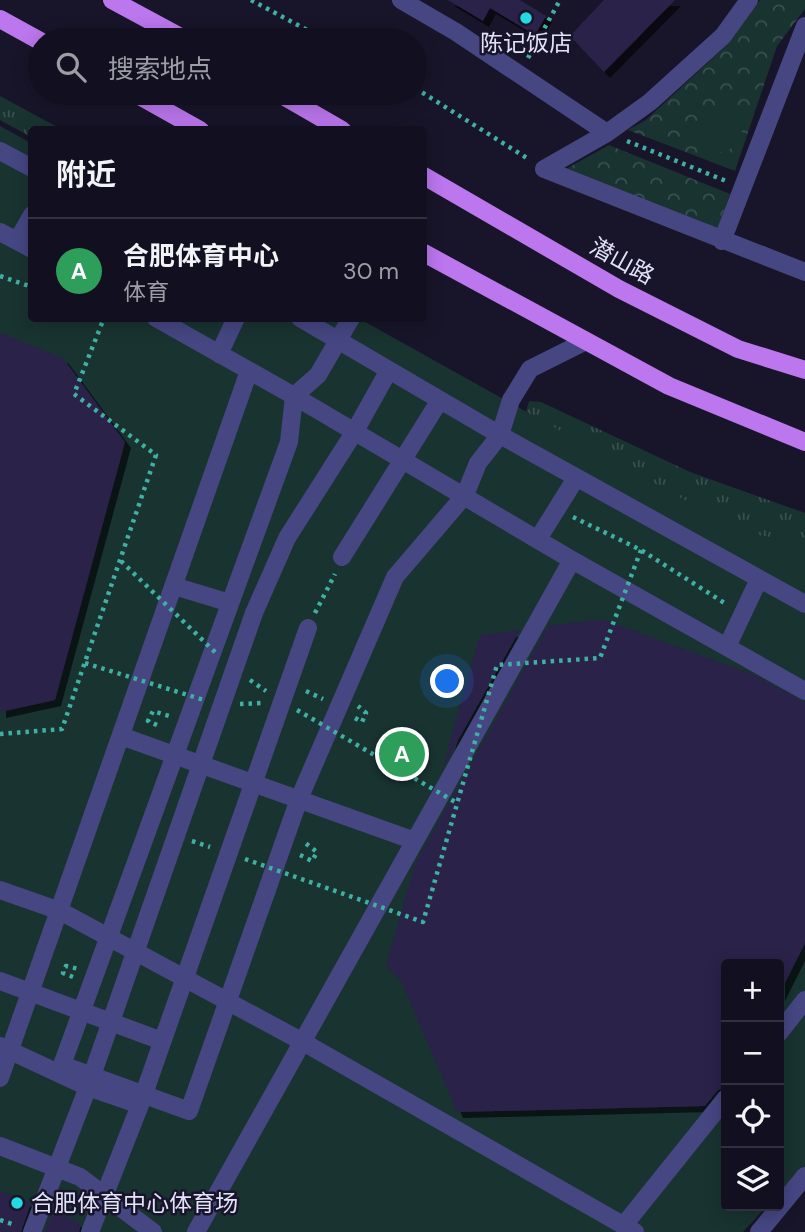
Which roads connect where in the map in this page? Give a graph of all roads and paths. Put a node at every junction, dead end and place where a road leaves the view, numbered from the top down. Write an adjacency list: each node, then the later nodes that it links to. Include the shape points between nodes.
1 (251, 0): 9 (path)
2 (401, 0): 13 (street)
3 (560, 0): 13 (path)
4 (749, 0): 19 (street, via 723,36 650,102)
5 (118, 3): 8 (main road)
6 (0, 19): 11 (main road)
7 (805, 26): 24 (street)
8 (164, 28)
9 (304, 28)
10 (0, 33): 12 (main road)
11 (28, 35)
12 (28, 39)
13 (519, 74): 19 (street)
14 (427, 96): 22 (path)
15 (155, 105): 17 (main road)
16 (299, 105): 18 (main road)
17 (193, 126)
18 (335, 126)
19 (607, 133): 22 (street); 24 (path)
20 (0, 151): 21 (street)
21 (28, 167)
22 (544, 169): 26 (street)
23 (427, 178): 41 (main road, 潜山路, via 619,289 738,349)
24 (743, 187): 26 (street)
25 (0, 232): 27 (street)
26 (722, 241): 29 (street)
27 (24, 245)
28 (427, 255): 38 (main road)
29 (805, 272)
30 (0, 276): 31 (path)
31 (28, 286)
32 (102, 322): 56 (path, via 74,394 156,455)
33 (163, 322): 39 (street)
34 (234, 322): 39 (street)
35 (307, 322): 37 (street)
36 (349, 322): 37 (street)
37 (338, 340): 40 (street); 43 (street, via 318,375)
38 (584, 342): 46 (street, via 530,369 511,400); 47 (main road, via 668,386)
39 (219, 354): 42 (street)
40 (389, 370): 44 (street); 45 (street)
41 (805, 370)
42 (249, 371): 43 (street); 58 (street)
43 (294, 396): 45 (street); 59 (street, via 289,442)
44 (440, 400): 46 (street); 48 (street)
45 (355, 431): 48 (street); 66 (street, bridge, via 287,538)
46 (500, 435): 49 (street); 50 (street, via 478,463)
47 (805, 442)
48 (403, 459): 50 (street); 54 (street)
49 (576, 478): 51 (street); 57 (street)
50 (465, 495): 52 (street); 73 (street, via 395,577)
51 (556, 509): 52 (street); 53 (path)
52 (538, 539): 55 (street)
53 (641, 550): 61 (path); 65 (path, bridge, via 600,658)
54 (342, 557): 62 (path)
55 (572, 560): 63 (street); 65 (street)
56 (121, 561): 64 (path); 66 (path, bridge)
57 (759, 579): 60 (street); 61 (street)
58 (174, 586): 59 (street); 71 (street)
59 (230, 603): 72 (street)
60 (805, 604)
61 (743, 614): 63 (street)
62 (308, 628): 68 (street, bridge)
63 (727, 647): 67 (street)
64 (85, 663): 69 (path, bridge); 70 (path, via 62,729)
65 (514, 664): 74 (path, bridge, via 497,665); 76 (street)
66 (234, 670): 68 (path, bridge); 69 (street, bridge)
67 (805, 691)
68 (283, 701): 69 (path, bridge); 74 (path, bridge); 77 (street, bridge)
69 (221, 705): 75 (street, bridge)
70 (0, 734)
71 (121, 736): 72 (street); 79 (street)
72 (174, 754): 73 (street); 80 (street)
73 (299, 799): 76 (street); 83 (street)
74 (457, 803): 77 (path, bridge, via 423,922)
75 (176, 835): 77 (path, bridge); 84 (street, bridge)
76 (415, 841): 87 (street)
77 (229, 853): 86 (street, bridge)
78 (0, 890): 79 (street)
79 (60, 911): 80 (street); 89 (street)
80 (108, 937): 83 (street); 83 (street, via 62,1065 189,1111)
81 (0, 981): 84 (street, bridge)
82 (805, 1000): 85 (street)
83 (229, 1002): 87 (street)
84 (111, 1022): 86 (street, bridge); 90 (street, bridge)
85 (784, 1027)
86 (162, 1041): 91 (street, bridge)
87 (303, 1042): 95 (street); 99 (street)
88 (0, 1046): 90 (street, bridge)
89 (0, 1079)
90 (88, 1087): 91 (street, bridge); 96 (street, bridge)
91 (140, 1105): 97 (street, bridge)
92 (721, 1105): 95 (street)
93 (0, 1146): 98 (street, via 79,1177)
94 (805, 1175): 100 (street)
95 (630, 1229)
96 (32, 1232)
97 (90, 1232)
98 (153, 1232)
99 (196, 1232)
100 (759, 1232)

